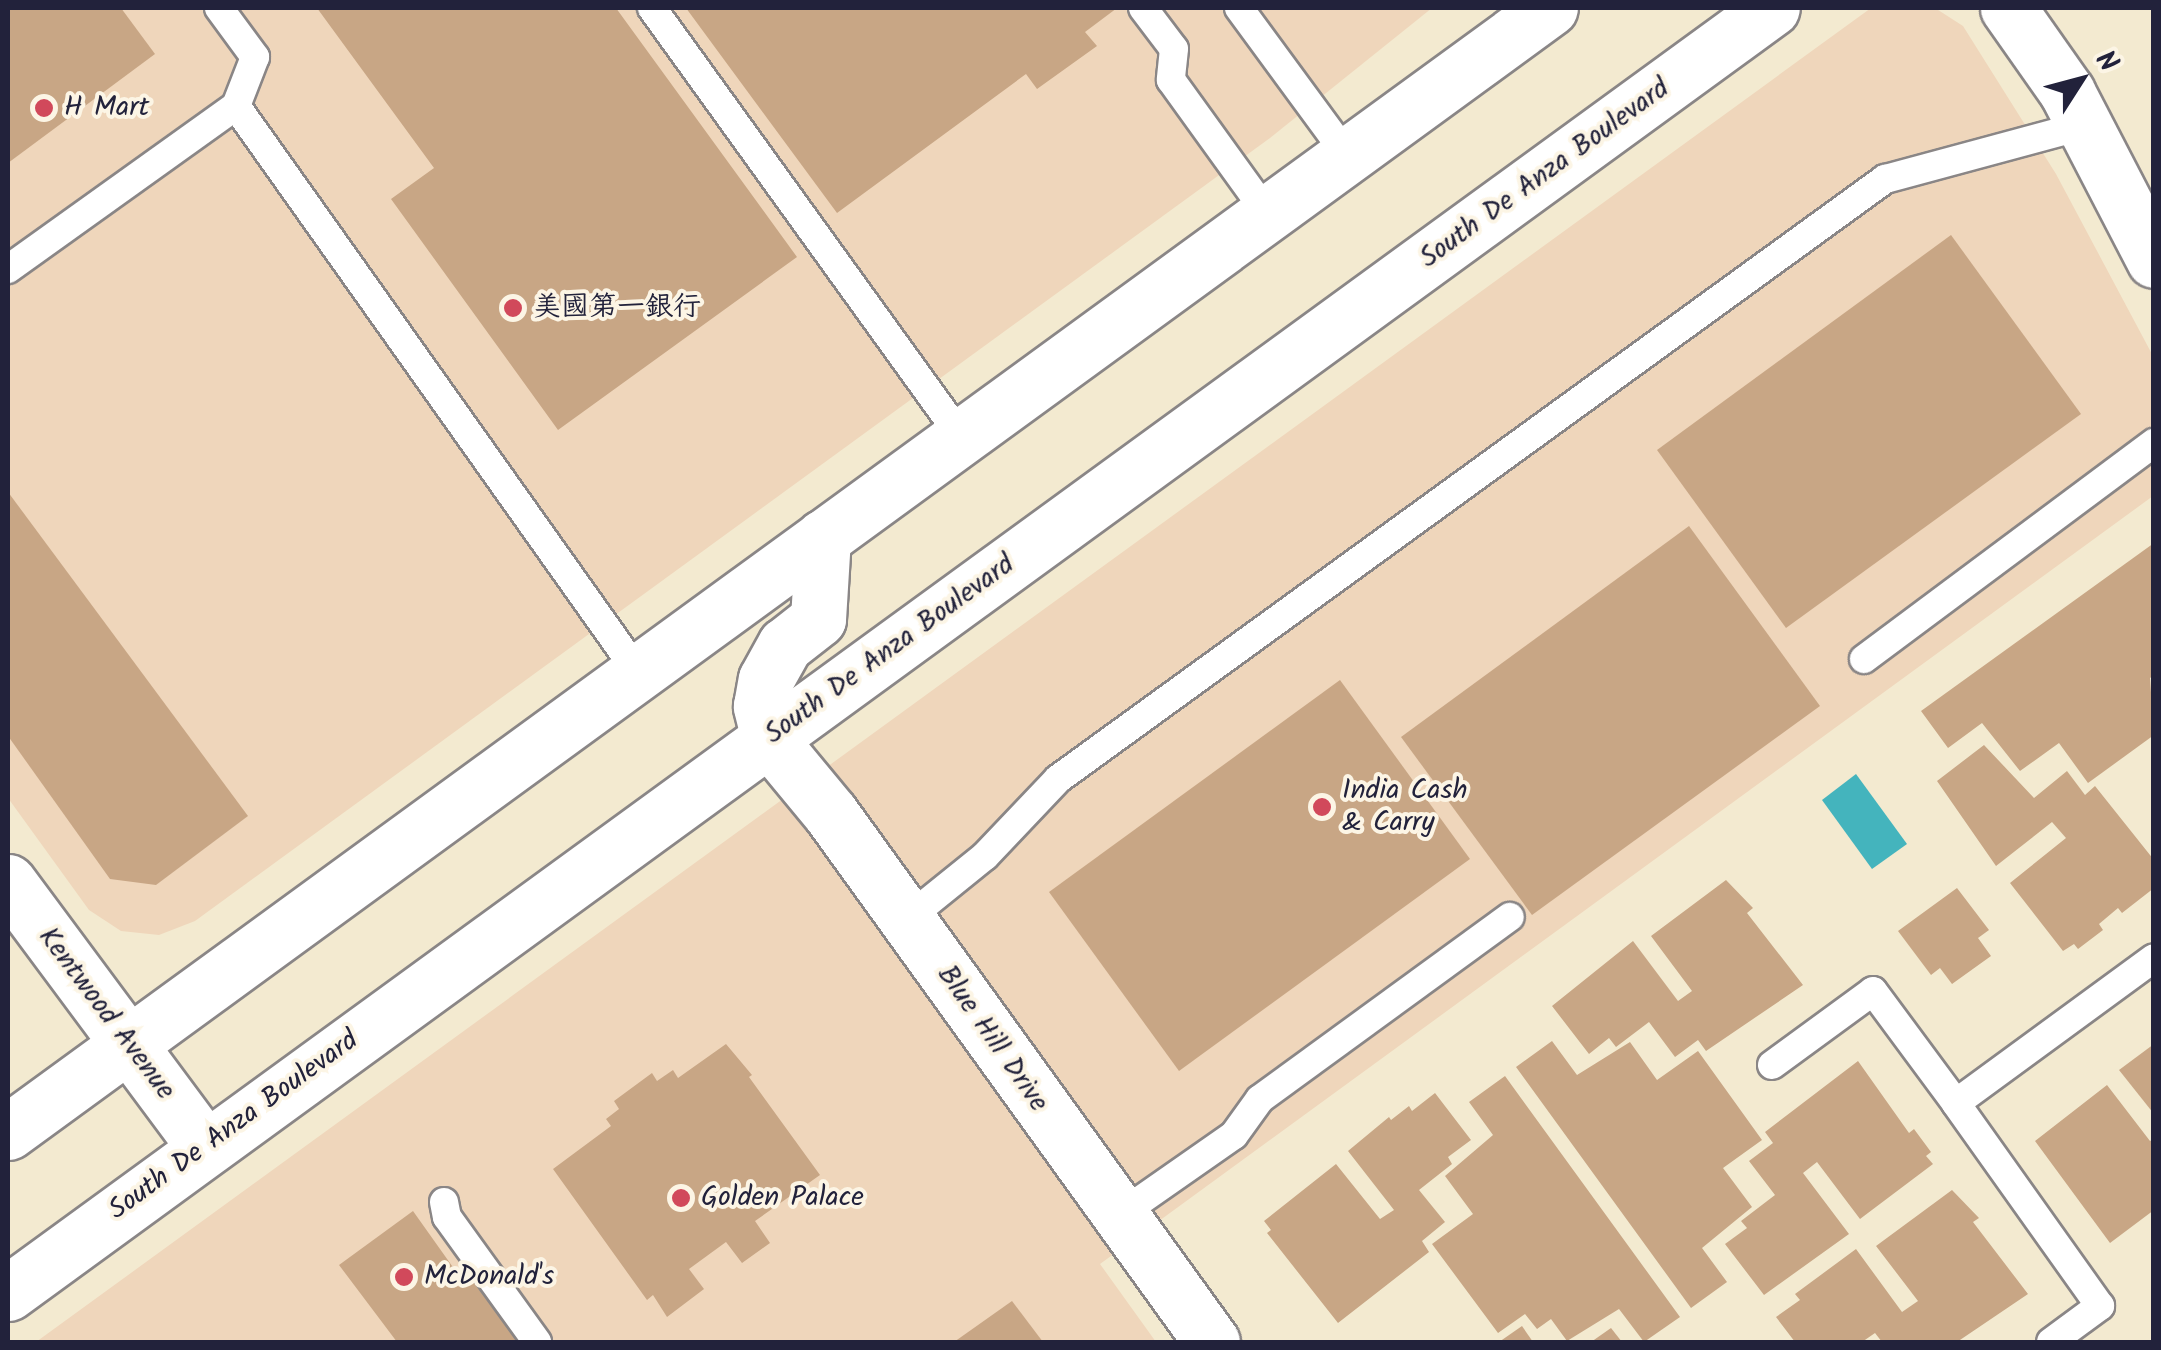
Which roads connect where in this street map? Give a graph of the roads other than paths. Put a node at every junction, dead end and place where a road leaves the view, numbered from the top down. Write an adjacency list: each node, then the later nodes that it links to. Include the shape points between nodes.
1 (219, 8): 8 (lane, via 256,56)
2 (652, 8): 14 (lane)
3 (1143, 8): 11 (lane, via 1174,49 1171,80)
4 (1239, 8): 10 (lane)
5 (1550, 8): 10 (main road)
6 (1772, 8): 19 (main road, South De Anza Boulevard)
7 (2008, 8): 9 (main road)
8 (236, 106): 13 (lane); 18 (lane)
9 (2085, 125): 12 (main road); 22 (lane, via 1885,179 1058,779 985,856)
10 (1347, 155): 11 (main road)
11 (1267, 212): 14 (main road)
12 (2154, 260)
13 (8, 270)
14 (962, 438): 16 (main road)
15 (2154, 443): 17 (lane)
16 (823, 537): 18 (main road); 19 (main road, via 818,619 785,645 766,679 761,706)
17 (1864, 660)
18 (639, 674): 24 (main road)
19 (769, 739): 22 (main road, Blue Hill Drive); 28 (main road, South De Anza Boulevard)
20 (8, 882): 24 (main road, Kentwood Avenue)
21 (1510, 917): 30 (lane, via 1260,1099 1234,1135)
22 (907, 918): 30 (main road, Blue Hill Drive)
23 (2154, 958): 26 (lane)
24 (130, 1045): 27 (main road); 28 (main road, Kentwood Avenue)
25 (1772, 1066): 26 (lane, via 1874,991)
26 (1956, 1103): 34 (lane, via 2100,1306)
27 (8, 1132)
28 (204, 1146): 31 (main road, South De Anza Boulevard)
29 (444, 1202): 32 (lane, via 447,1217)
30 (1118, 1216): 33 (main road, Blue Hill Drive)
31 (8, 1293)
32 (537, 1342)
33 (1212, 1342)
34 (2051, 1342)

